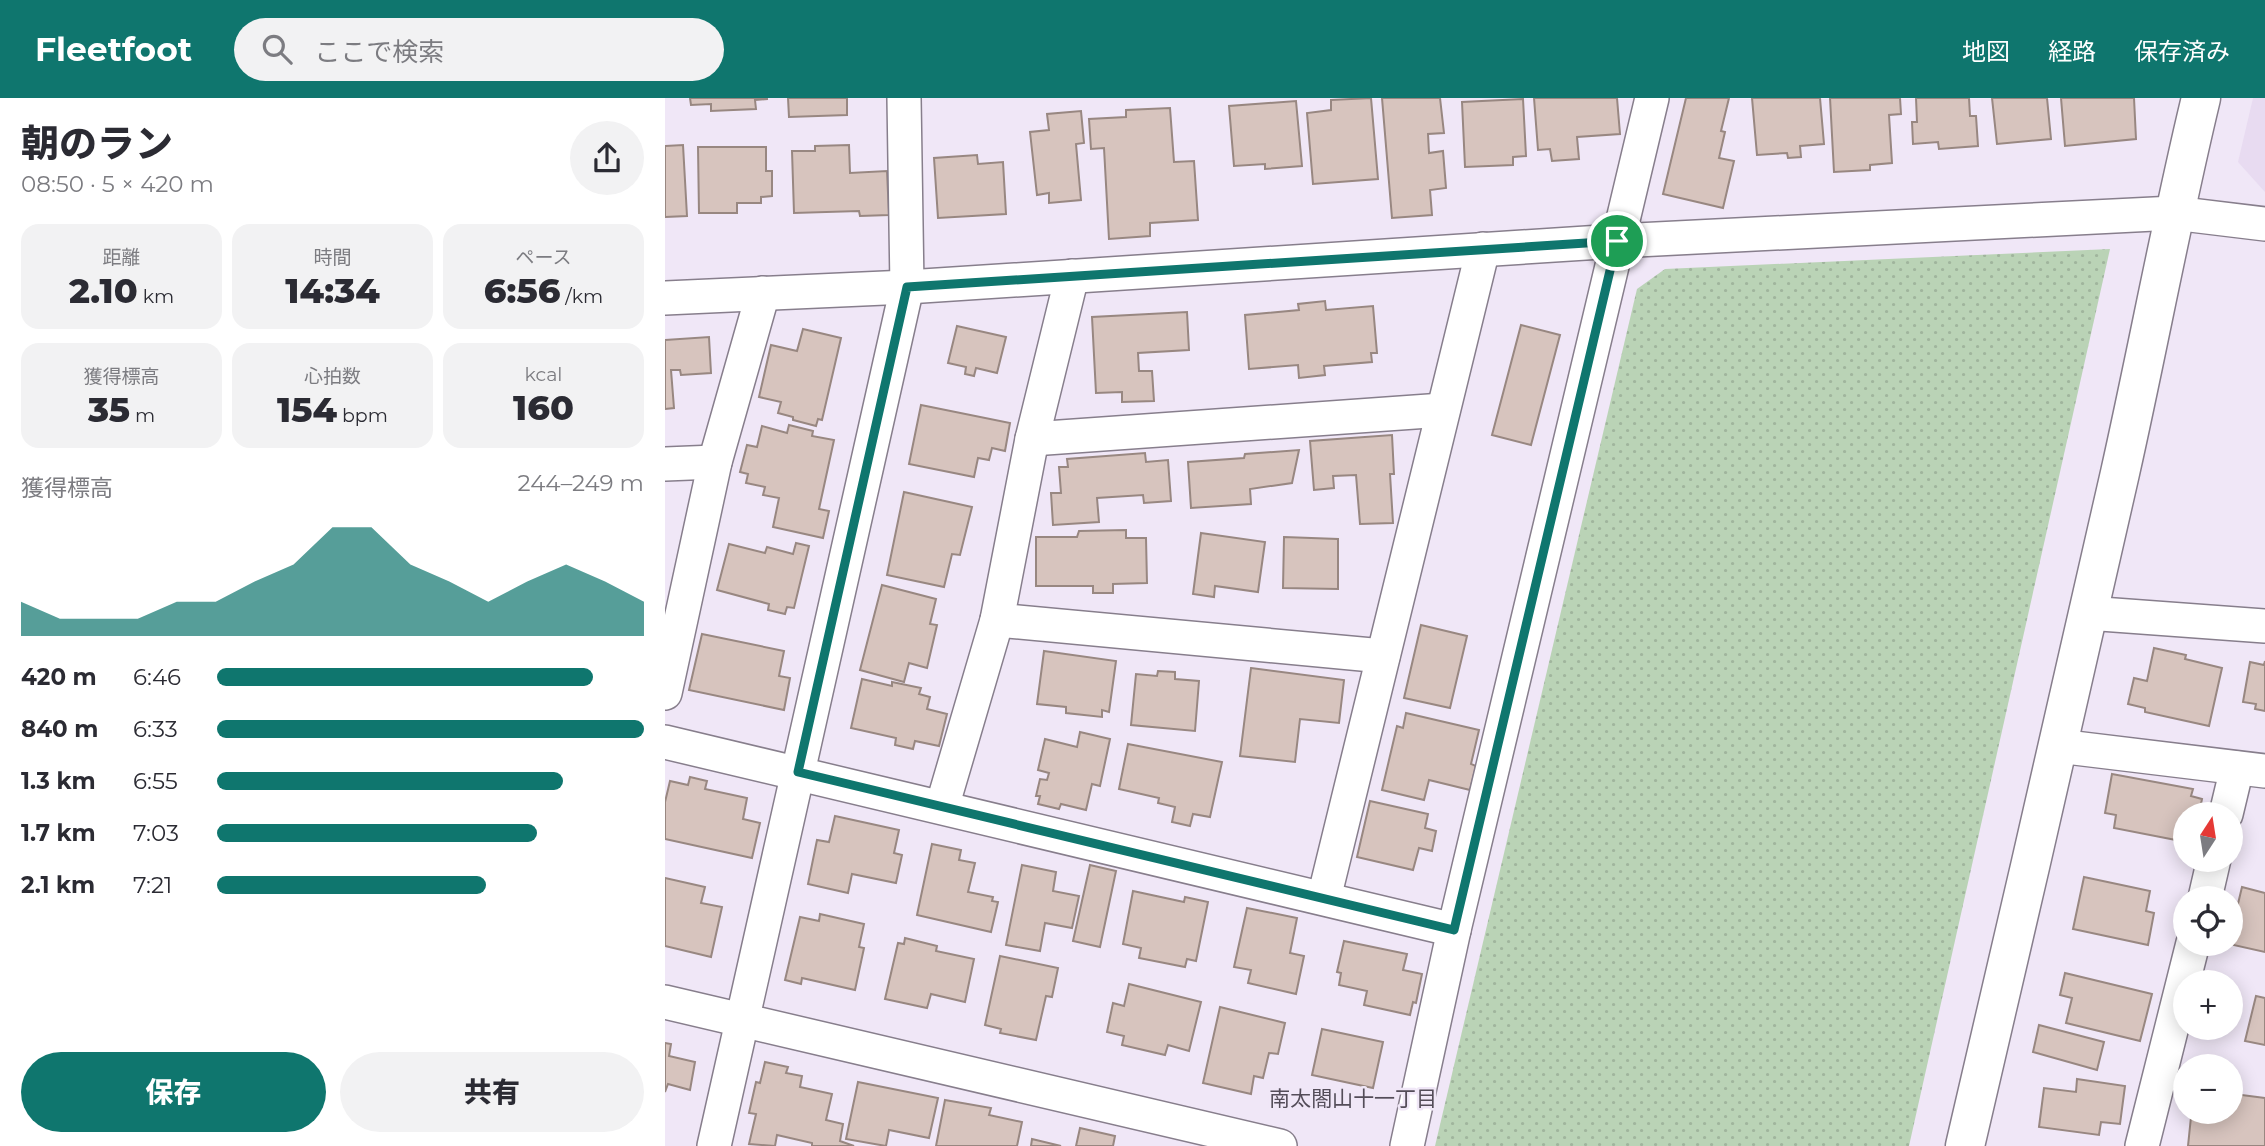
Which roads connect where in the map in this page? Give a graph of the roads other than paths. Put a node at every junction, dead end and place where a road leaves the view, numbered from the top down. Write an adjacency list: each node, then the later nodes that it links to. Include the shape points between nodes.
1 (904, 98): 9 (street)
2 (1652, 98): 6 (street)
3 (2201, 98): 4 (street)
4 (2174, 212): 5 (street); 6 (street); 16 (street)
5 (2265, 224)
6 (1617, 241): 7 (street); 28 (street)
7 (1483, 250): 8 (street); 12 (street)
8 (1072, 276): 9 (street); 13 (street)
9 (907, 287): 10 (street); 24 (street)
10 (763, 293): 11 (street); 14 (street)
11 (665, 298)
12 (1443, 410): 13 (street); 19 (street)
13 (1032, 439): 17 (street)
14 (715, 462): 15 (street); 20 (street)
15 (665, 464)
16 (2087, 613): 18 (street); 22 (street)
17 (997, 620): 19 (street); 26 (street)
18 (2265, 626)
19 (1383, 656): 27 (street)
20 (665, 693)
21 (665, 742): 24 (street)
22 (2059, 747): 23 (street); 35 (street)
23 (2251, 770): 25 (street)
24 (798, 772): 26 (street); 31 (street)
25 (2233, 802)
26 (942, 807): 27 (street)
27 (1324, 898): 28 (street)
28 (1454, 930): 34 (street)
29 (2190, 956): 36 (street)
30 (665, 1002): 31 (street)
31 (742, 1020): 32 (street); 33 (street)
32 (714, 1146)
33 (1280, 1146)
34 (1407, 1146)
35 (1965, 1146)
36 (2142, 1146)

